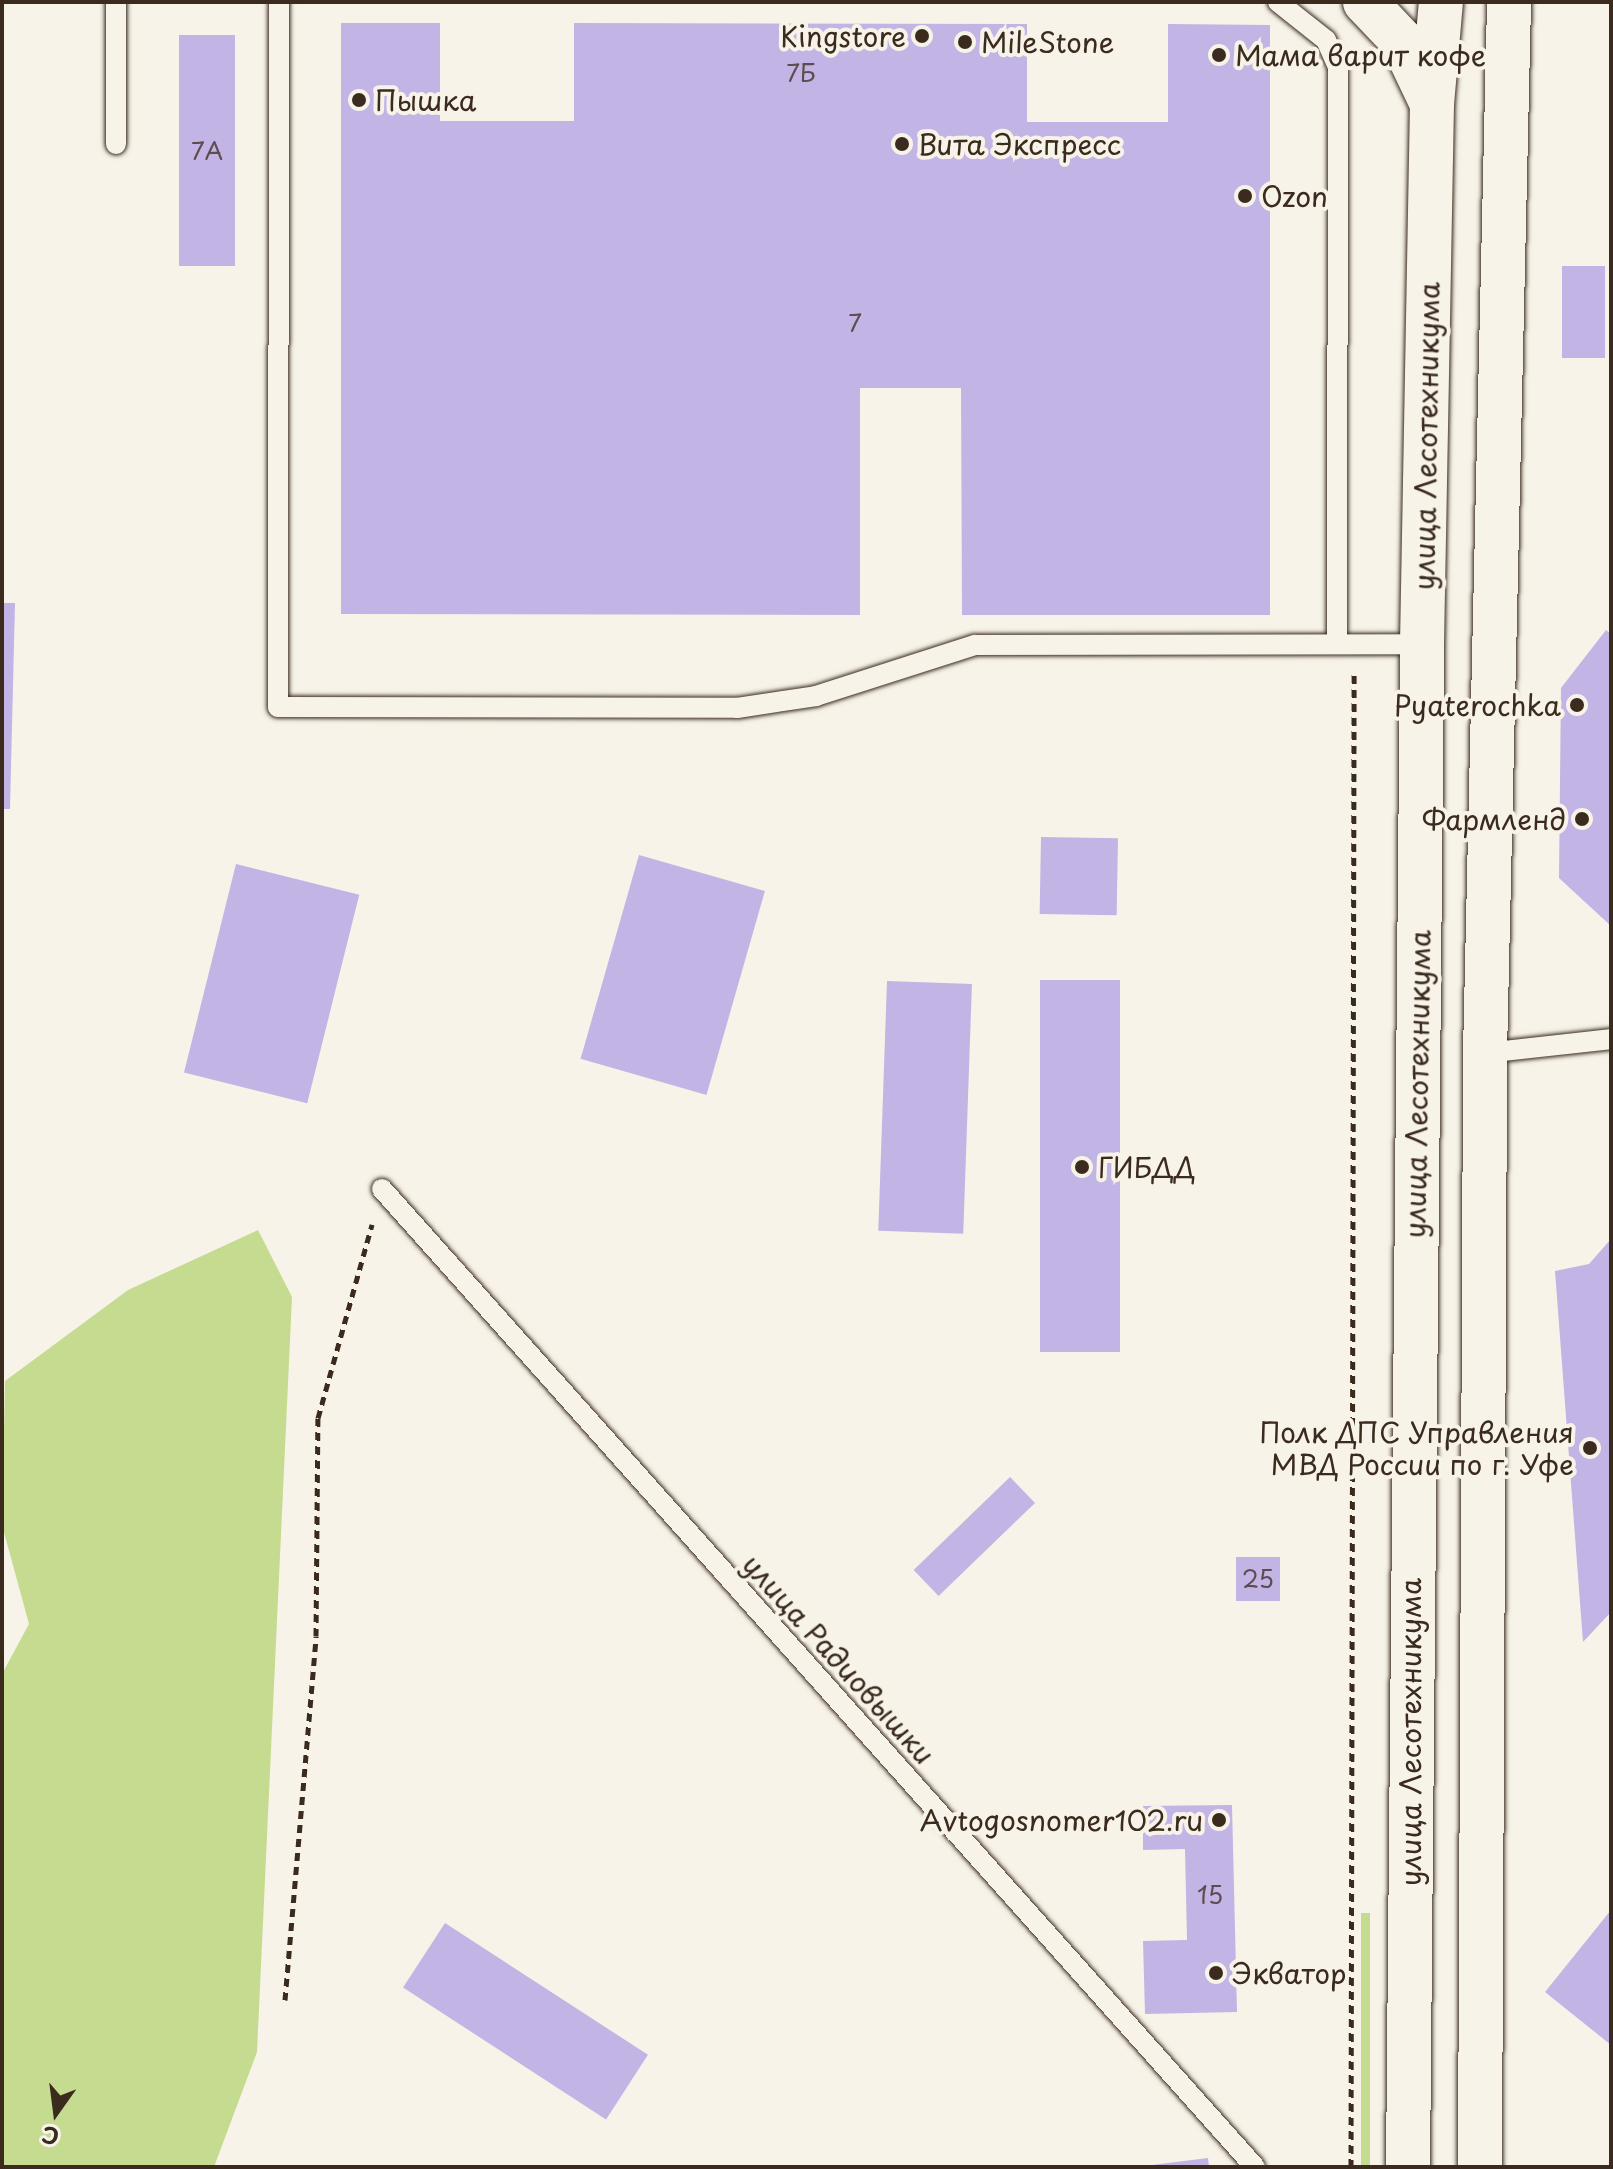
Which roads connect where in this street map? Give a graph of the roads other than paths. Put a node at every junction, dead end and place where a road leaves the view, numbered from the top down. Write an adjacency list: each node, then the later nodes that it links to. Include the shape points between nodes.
1 (116, 2): 8 (lane)
2 (279, 2): 9 (lane, via 278,707 737,708 816,696 975,645)
3 (1278, 2): 9 (lane, via 1326,40 1338,67)
4 (1365, 2): 7 (main road, via 1402,41)
5 (1441, 2): 7 (main road, улица Лесотехникума)
6 (1509, 2): 12 (main road)
7 (1432, 104): 10 (main road, улица Лесотехникума)
8 (116, 144)
9 (1346, 642): 10 (lane)
10 (1422, 644): 15 (main road, улица Лесотехникума)
11 (1611, 1039): 12 (lane)
12 (1485, 1053): 16 (main road)
13 (382, 1189): 14 (lane, улица Радиовышки)
14 (1255, 2167)
15 (1408, 2167)
16 (1480, 2167)

